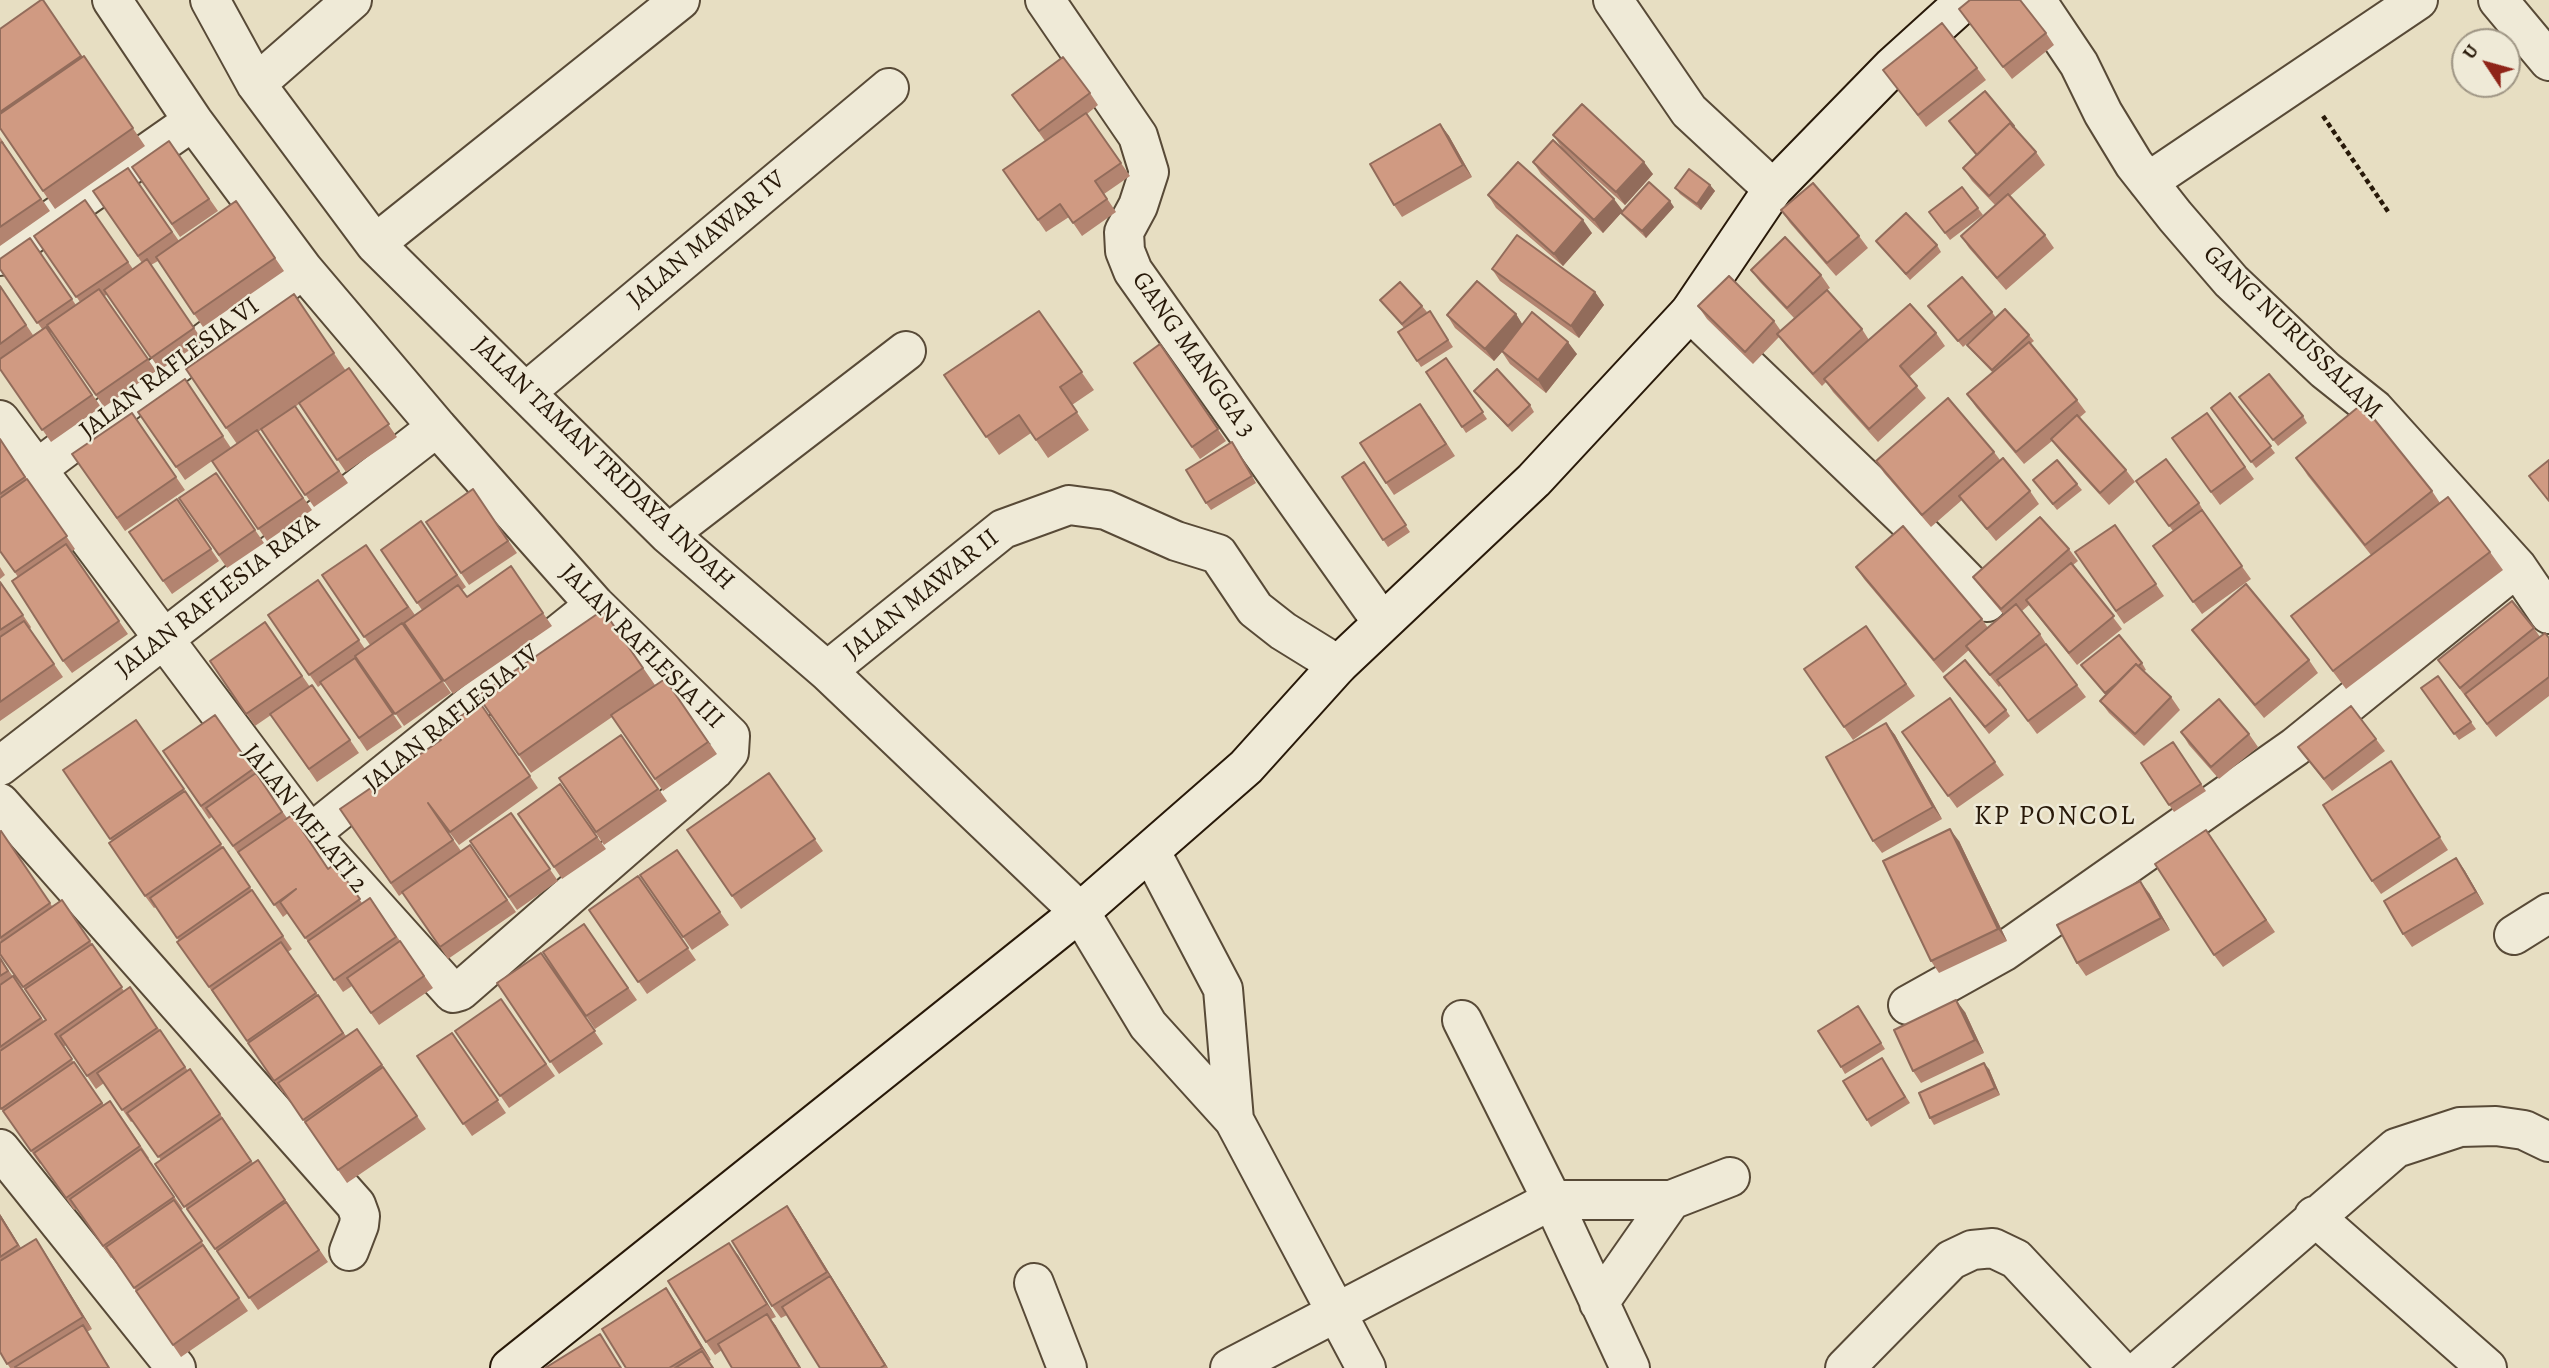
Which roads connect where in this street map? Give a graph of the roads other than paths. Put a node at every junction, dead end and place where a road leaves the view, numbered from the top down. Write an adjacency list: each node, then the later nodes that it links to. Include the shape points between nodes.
1 (112, 0): 14 (street, JALAN RAFLESIA III)
2 (210, 0): 12 (street, JALAN TAMAN TRIDAYA INDAH)
3 (352, 0): 12 (street)
4 (680, 0): 17 (street)
5 (1045, 0): 31 (street, GANG MANGGA 3, via 1138,136 1149,172 1124,232 1133,271)
6 (1613, 0): 16 (street, via 1689,111)
7 (1966, 0): 16 (street, via 1893,66)
8 (2036, 0): 15 (street, GANG NURUSSALAM)
9 (2418, 0): 15 (street)
10 (2498, 0): 11 (street)
11 (2549, 61)
12 (256, 84): 17 (street, JALAN TAMAN TRIDAYA INDAH)
13 (888, 88): 22 (street, JALAN MAWAR IV)
14 (193, 121): 18 (street); 19 (street, JALAN RAFLESIA III)
15 (2148, 182): 27 (street, GANG NURUSSALAM, via 2231,281 2325,370 2374,409)
16 (1773, 188): 20 (street)
17 (375, 244): 22 (street, JALAN TAMAN TRIDAYA INDAH)
18 (0, 257)
19 (303, 269): 24 (street, JALAN RAFLESIA III); 25 (street, JALAN RAFLESIA VI)
20 (1690, 312): 28 (street); 31 (street, via 1534,480)
21 (906, 351): 26 (street)
22 (527, 392): 26 (street, JALAN TAMAN TRIDAYA INDAH)
23 (0, 420): 25 (street, JALAN MELATI 2)
24 (437, 427): 29 (street, JALAN RAFLESIA III); 32 (street, JALAN RAFLESIA RAYA)
25 (37, 469): 32 (street, JALAN MELATI 2)
26 (668, 534): 34 (street, JALAN TAMAN TRIDAYA INDAH)
27 (2517, 567): 30 (street, GANG NURUSSALAM); 43 (street, via 2295,747 2003,952)
28 (1987, 602)
29 (595, 605): 37 (street, JALAN RAFLESIA IV); 42 (street, JALAN RAFLESIA III, via 730,736 732,745 714,770)
30 (2549, 614)
31 (1382, 622): 33 (street)
32 (165, 638): 35 (street, JALAN RAFLESIA RAYA); 37 (street, JALAN MELATI 2)
33 (1338, 665): 34 (street, JALAN MAWAR II, via 1255,609 1218,554 1106,510 1069,505 1003,528); 38 (street, via 1246,767)
34 (827, 671): 39 (street, JALAN TAMAN TRIDAYA INDAH)
35 (0, 766)
36 (0, 803): 52 (street, via 356,1205 359,1225)
37 (310, 834): 42 (street, JALAN MELATI 2)
38 (1151, 852): 39 (street); 45 (street, via 1223,989)
39 (1080, 912): 45 (street, JALAN TAMAN TRIDAYA INDAH, via 1148,1025); 57 (street)
40 (2549, 913): 41 (street)
41 (2514, 935)
42 (453, 993)
43 (1908, 1005)
44 (1462, 1020): 49 (street)
45 (1234, 1120): 55 (street)
46 (2549, 1142): 51 (street, via 2524,1130 2496,1126 2460,1127 2428,1135 2396,1148)
47 (0, 1149): 56 (street)
48 (1730, 1177): 50 (street)
49 (1552, 1200): 50 (street); 54 (street); 55 (street)
50 (1671, 1200): 54 (street)
51 (2314, 1216): 64 (street); 65 (street)
52 (349, 1251)
53 (1034, 1283): 58 (street)
54 (1599, 1303): 61 (street)
55 (1338, 1312): 59 (street); 60 (street)
56 (176, 1368)
57 (510, 1368)
58 (1068, 1368)
59 (1230, 1368)
60 (1366, 1368)
61 (1630, 1368)
62 (1846, 1368): 63 (street, via 1951,1260 1972,1250 1993,1248 2016,1259)
63 (2118, 1368)
64 (2142, 1368)
65 (2487, 1368)

